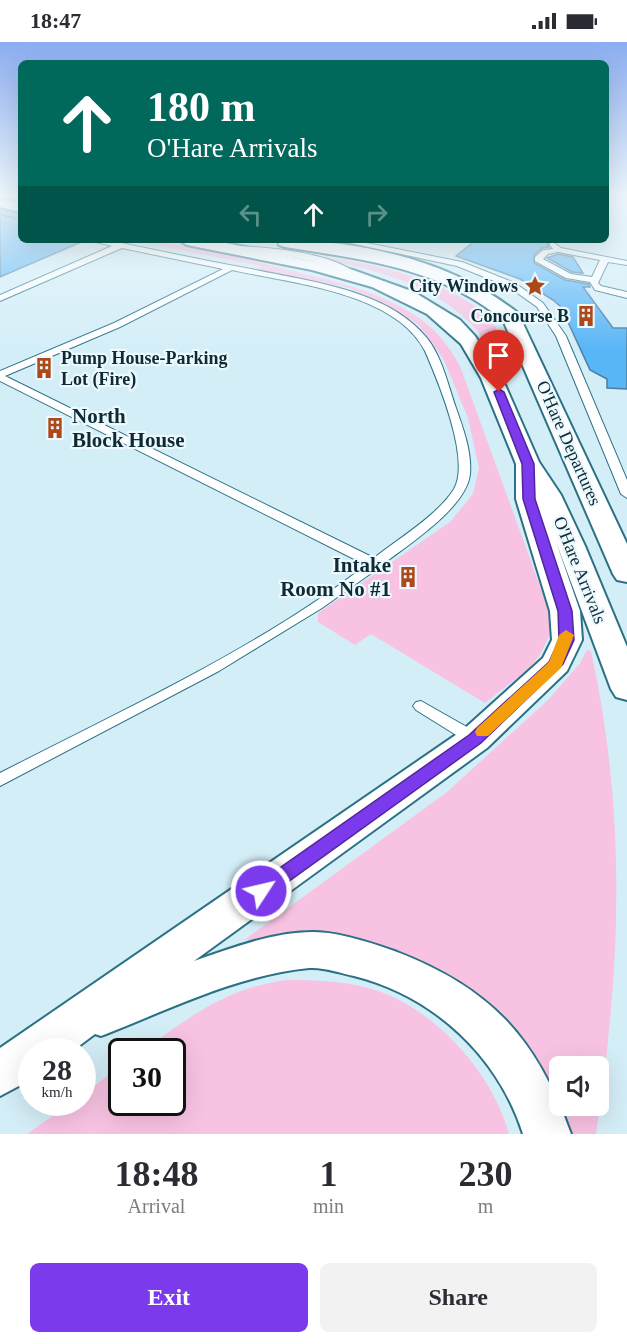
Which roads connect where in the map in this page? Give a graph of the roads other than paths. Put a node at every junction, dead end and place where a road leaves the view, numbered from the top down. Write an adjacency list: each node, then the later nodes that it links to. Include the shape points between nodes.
1 (114, 248): 17 (lane)
2 (135, 248): 12 (lane)
3 (223, 248): 14 (street, O'Hare Arrivals)
4 (280, 248): 14 (lane, via 335,265)
5 (310, 248): 18 (street, O'Hare Departures, via 424,269 471,287 511,317)
6 (379, 248): 22 (lane, via 459,264 512,285 540,305 561,336)
7 (554, 248): 13 (lane, via 538,259)
8 (562, 248): 9 (lane)
9 (576, 250): 10 (lane); 13 (lane)
10 (604, 259): 11 (lane); 15 (lane)
11 (627, 263)
12 (230, 268): 20 (lane, via 164,304); 23 (lane, via 361,298 408,325 431,355 453,417 464,478 446,507)
13 (560, 271): 15 (lane, via 574,278)
14 (362, 279): 19 (street, O'Hare Arrivals, via 436,311 468,338)
15 (594, 280): 16 (lane, via 598,288)
16 (627, 295)
17 (0, 298)
18 (531, 358): 19 (lane); 24 (street, O'Hare Departures)
19 (484, 360): 21 (street, O'Hare Arrivals)
20 (0, 375): 23 (lane)
21 (528, 464): 25 (street, O'Hare Arrivals, via 550,498); 27 (street, via 529,499 565,611 567,640 556,664)
22 (627, 494)
23 (377, 565): 28 (lane, via 183,685)
24 (627, 574)
25 (627, 689)
26 (421, 706): 27 (lane)
27 (475, 739): 29 (street)
28 (0, 780)
29 (53, 1038)
30 (70, 1038): 31 (street, via 264,957 312,950 367,959 430,985 488,1031 520,1072)
31 (547, 1134)

